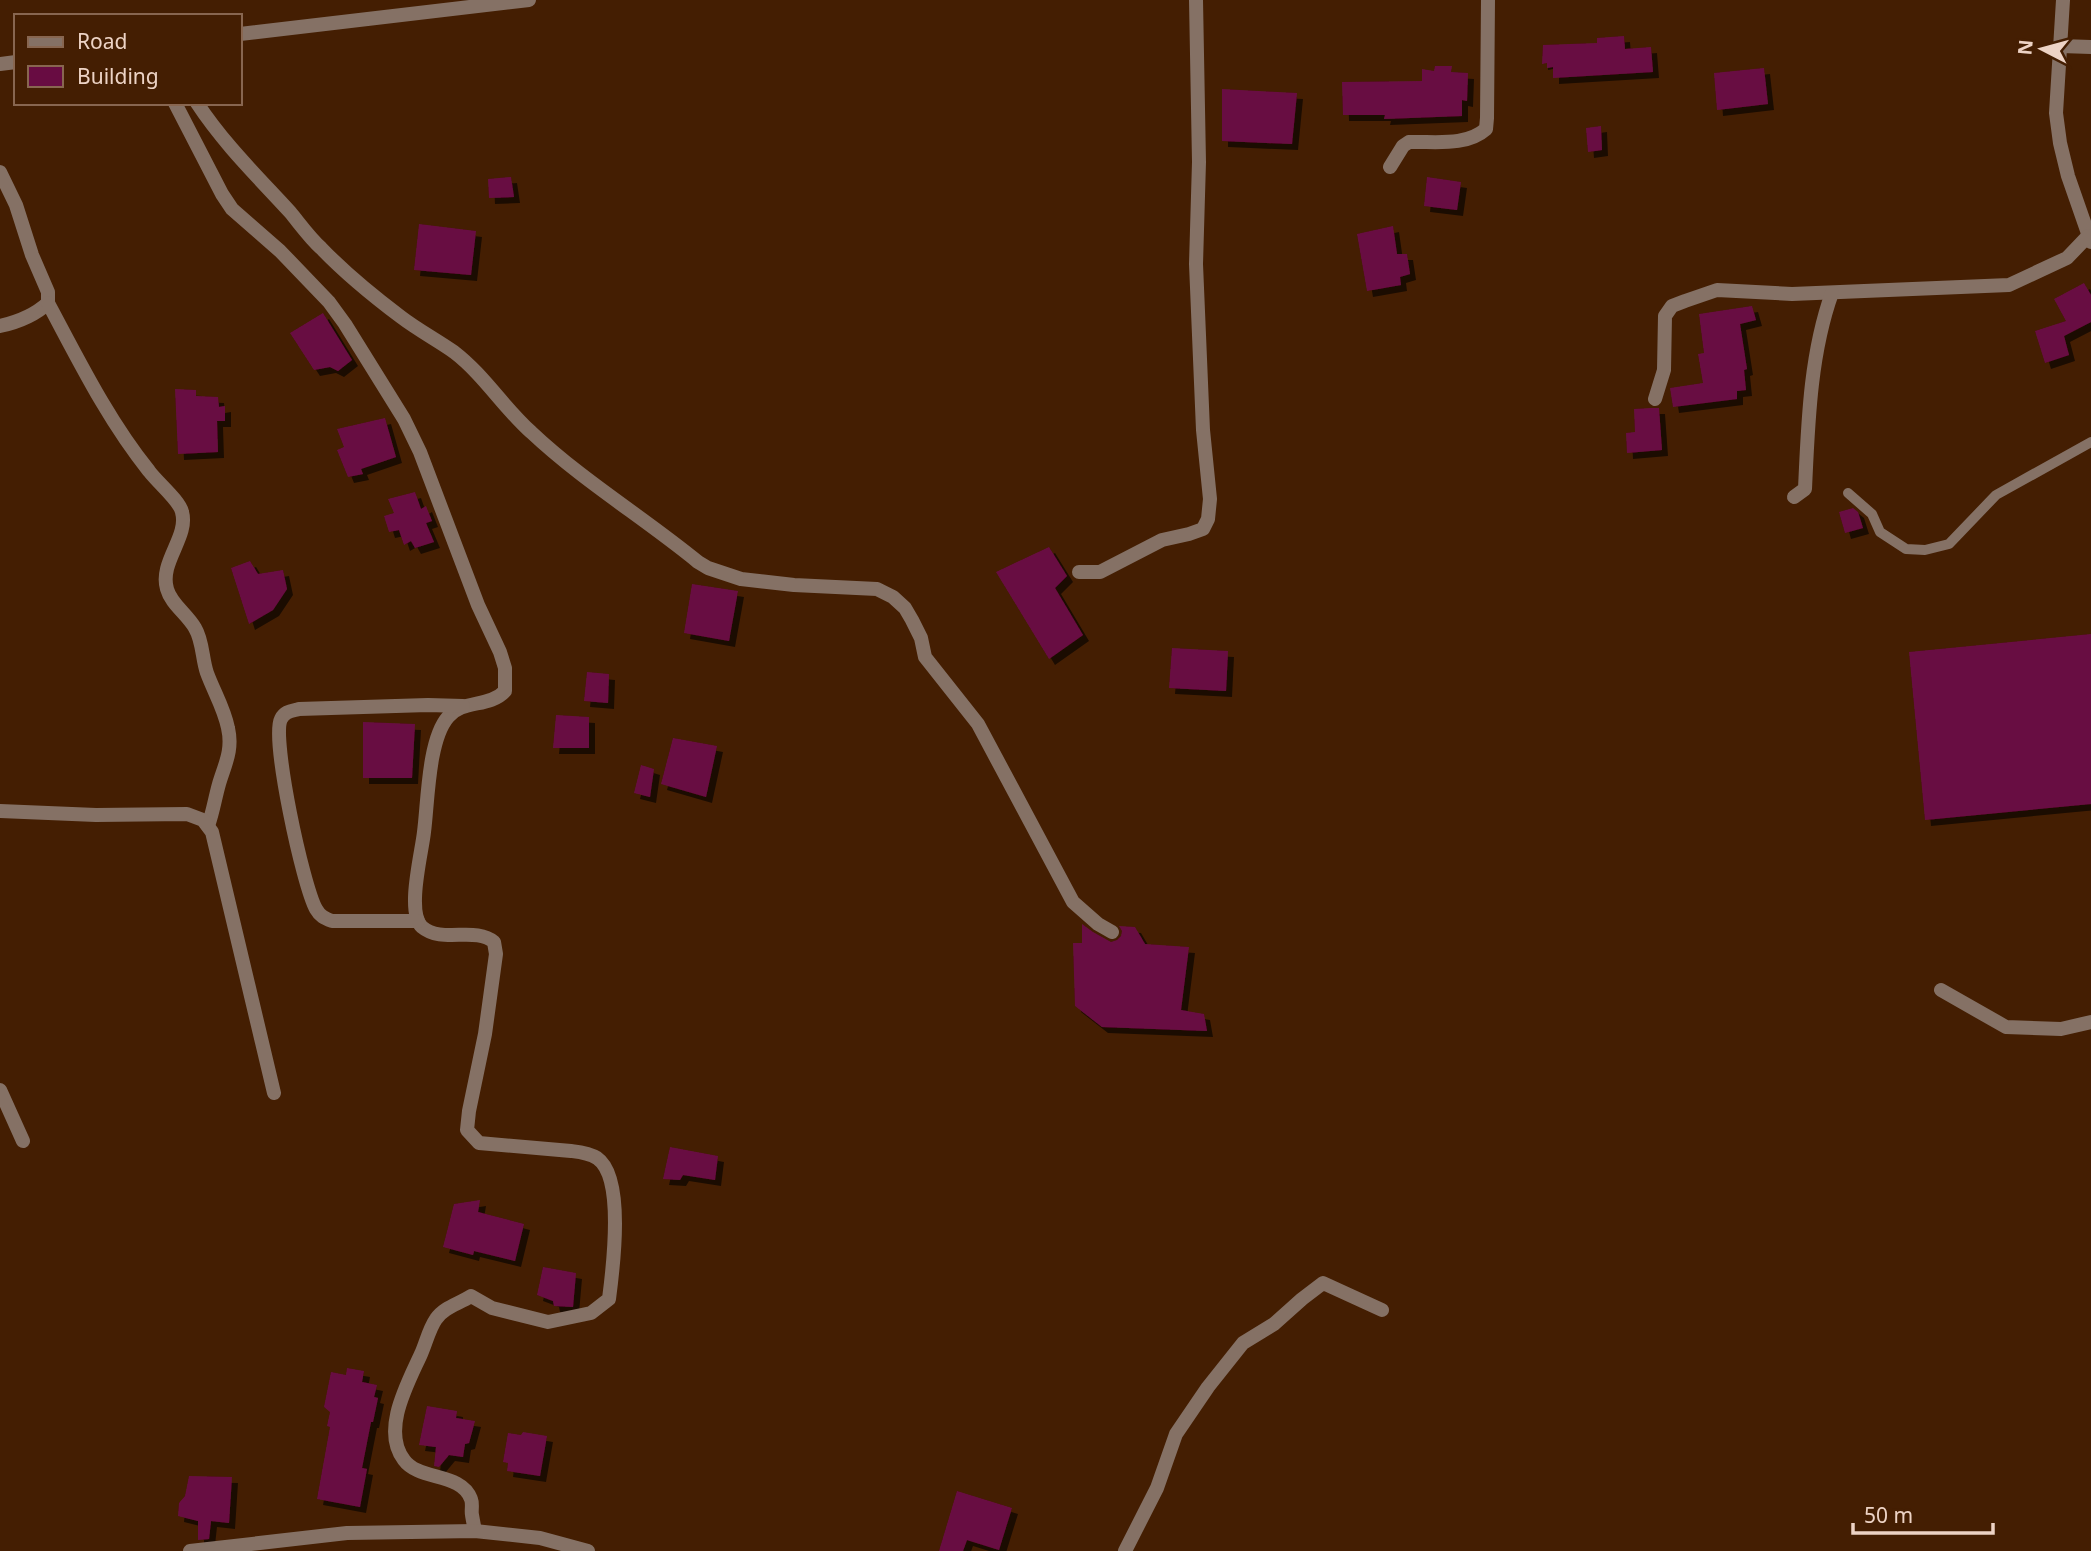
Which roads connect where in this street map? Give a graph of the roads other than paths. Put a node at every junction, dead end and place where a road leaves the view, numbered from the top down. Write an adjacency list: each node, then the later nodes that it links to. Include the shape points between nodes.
1 (529, 0): 5 (street)
2 (1196, 0): 21 (street, via 1196,264 1208,519 1203,529 1162,540 1100,572)
3 (1488, 0): 11 (street, via 1486,129 1465,139 1409,142)
4 (2063, 0): 7 (street)
5 (512, 1): 6 (street)
6 (242, 34)
7 (2061, 46): 8 (street); 13 (street, via 2056,113 2060,143)
8 (2091, 47)
9 (176, 105): 22 (street, via 232,209 329,302 386,389 420,452 505,668 505,691 498,698)
10 (198, 105): 26 (street, via 254,175 352,278 455,353 528,430 580,475 698,562 741,579 877,589 893,597 912,620 925,657 978,724 1073,902)
11 (1390, 167)
12 (0, 172): 15 (street, via 48,292)
13 (2090, 239): 14 (street, via 2067,258 2009,285)
14 (1832, 293): 17 (street, via 1717,290 1672,306 1665,316 1664,370); 20 (street, via 1823,316 1814,372 1805,489)
15 (48, 303): 16 (street, via 39,312); 24 (street, via 123,438 183,512 167,588 195,627 230,741)
16 (0, 326)
17 (1655, 399)
18 (2091, 442): 19 (lane, via 1996,495 1949,544 1925,550 1906,549 1880,532 1872,514)
19 (1848, 493)
20 (1794, 497)
21 (1079, 572)
22 (463, 706): 25 (street, via 448,716 434,752 416,882); 25 (street, via 299,709 286,712 280,720 281,758 293,823 305,879 322,917 332,921)
23 (0, 811): 24 (street, via 187,814)
24 (208, 825): 30 (street)
25 (418, 921): 33 (street, via 437,933 485,936 494,942 485,1034 467,1120 471,1136 479,1143 598,1158 611,1177 613,1192 615,1246 609,1299 591,1313 548,1322 492,1308 471,1296 436,1319 400,1402 396,1447 413,1468 459,1485 471,1499)
26 (1112, 932)
27 (1941, 990): 28 (street, via 2006,1027 2061,1029)
28 (2091, 1022)
29 (0, 1090): 31 (street)
30 (274, 1093)
31 (23, 1141)
32 (1382, 1310): 36 (street, via 1323,1283 1243,1343 1176,1434 1157,1488)
33 (475, 1531): 34 (street, via 347,1533); 35 (street, via 540,1538)
34 (190, 1551)
35 (588, 1551)
36 (1125, 1551)

